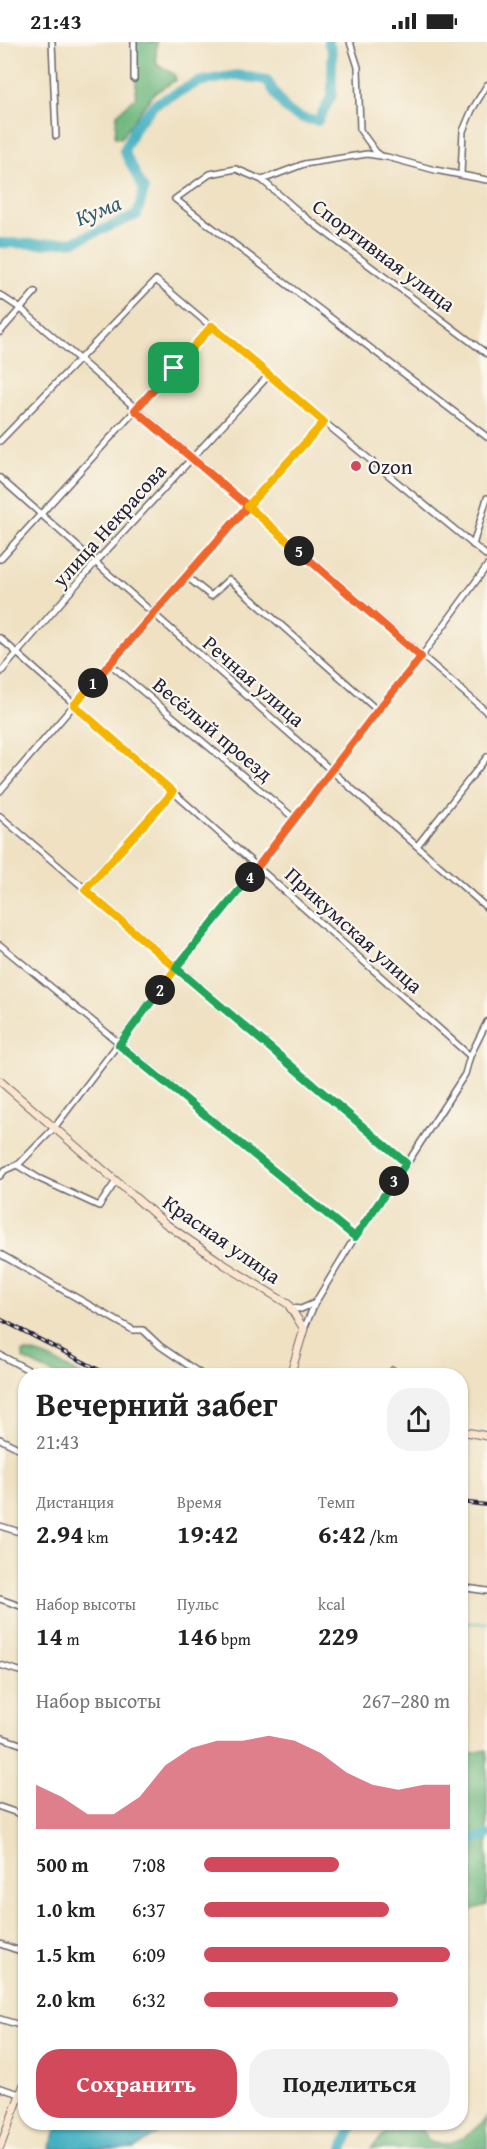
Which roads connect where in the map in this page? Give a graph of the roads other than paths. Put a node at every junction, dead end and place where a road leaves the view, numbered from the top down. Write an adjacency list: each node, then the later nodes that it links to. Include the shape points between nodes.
1 (52, 42): 6 (street)
2 (134, 42): 4 (street)
3 (350, 42): 7 (street, via 358,67 360,130)
4 (134, 79)
5 (487, 85): 8 (street, via 464,131)
6 (56, 136)
7 (382, 156): 8 (street); 9 (street, via 368,154 304,164)
8 (461, 174): 10 (street)
9 (262, 180): 16 (street, Спортивная улица); 21 (street, Спортивная улица, via 236,168 210,174 175,199)
10 (487, 180)
11 (35, 292): 13 (street)
12 (0, 295): 13 (street)
13 (21, 309): 15 (street); 17 (street)
14 (212, 326): 17 (street, via 156,280); 18 (street); 19 (street)
15 (0, 332)
16 (487, 354)
17 (78, 359): 19 (street); 22 (street)
18 (269, 375): 20 (street); 23 (street, улица Некрасова)
19 (135, 410): 23 (street); 27 (street)
20 (324, 422): 26 (street); 28 (street)
21 (487, 437)
22 (0, 441)
23 (192, 458): 26 (street); 31 (street, улица Некрасова)
24 (0, 478): 27 (street, Речная улица)
25 (487, 498): 28 (street)
26 (248, 506): 33 (street); 37 (street)
27 (40, 514): 30 (street); 31 (street, Речная улица)
28 (473, 545): 29 (street)
29 (487, 556)
30 (0, 559)
31 (95, 563): 34 (street, Речная улица); 36 (street, улица Некрасова)
32 (487, 566): 37 (street)
33 (187, 577): 34 (street); 41 (street, via 210,596 229,579)
34 (153, 613): 38 (street); 44 (street, Речная улица)
35 (0, 638): 36 (street, Прикумская улица)
36 (18, 653): 39 (street, улица Некрасова); 40 (street, Прикумская улица)
37 (421, 657): 41 (street); 42 (street)
38 (110, 663): 40 (street); 48 (street, Весёлый проезд)
39 (0, 673)
40 (74, 705): 45 (street); 46 (street, Прикумская улица)
41 (378, 710): 44 (street)
42 (487, 712)
43 (487, 757): 49 (street)
44 (331, 770): 48 (street); 49 (street, Речная улица)
45 (0, 791)
46 (173, 792): 50 (street, Прикумская улица); 51 (street)
47 (0, 816): 51 (street)
48 (295, 819): 50 (street)
49 (417, 846): 52 (street, Речная улица)
50 (259, 867): 54 (street); 57 (street, Прикумская улица)
51 (85, 890): 54 (street)
52 (487, 908)
53 (0, 945): 56 (street)
54 (176, 968): 56 (street); 60 (street)
55 (487, 1022): 57 (street)
56 (119, 1045): 59 (street); 65 (street)
57 (470, 1056): 60 (street, via 465,1074)
58 (0, 1081): 59 (street, Красная улица)
59 (54, 1128): 61 (street); 64 (street, Красная улица)
60 (406, 1163): 65 (street)
61 (17, 1165): 62 (street); 64 (street, via 99,1206)
62 (2, 1168): 63 (street)
63 (0, 1176)
64 (116, 1181): 68 (street, Красная улица, via 166,1224)
65 (355, 1237): 67 (street)
66 (0, 1254): 72 (street, via 133,1330 143,1330)
67 (315, 1304): 68 (street, via 302,1310); 69 (street)
68 (290, 1308): 69 (street, Красная улица)
69 (304, 1329): 73 (street)
70 (0, 1355): 71 (street)
71 (25, 1368)
72 (192, 1368)
73 (292, 1368)
74 (468, 1432): 75 (street)
75 (487, 1436)
76 (0, 1439): 77 (street)
77 (18, 1448)
78 (0, 1526): 79 (street)
79 (18, 1532)
80 (468, 1588): 81 (street)
81 (487, 1590)
82 (0, 1599): 83 (street)
83 (18, 1605)
84 (0, 1665): 85 (street)
85 (18, 1671)
86 (0, 1737): 87 (street)
87 (18, 1743)
88 (0, 1807): 89 (street)
89 (18, 1813)
90 (0, 1944): 91 (street)
91 (18, 1950)
92 (0, 2019): 93 (street)
93 (18, 2025)
94 (0, 2088): 95 (street)
95 (18, 2093)
96 (18, 2099): 97 (street)
97 (0, 2146)

